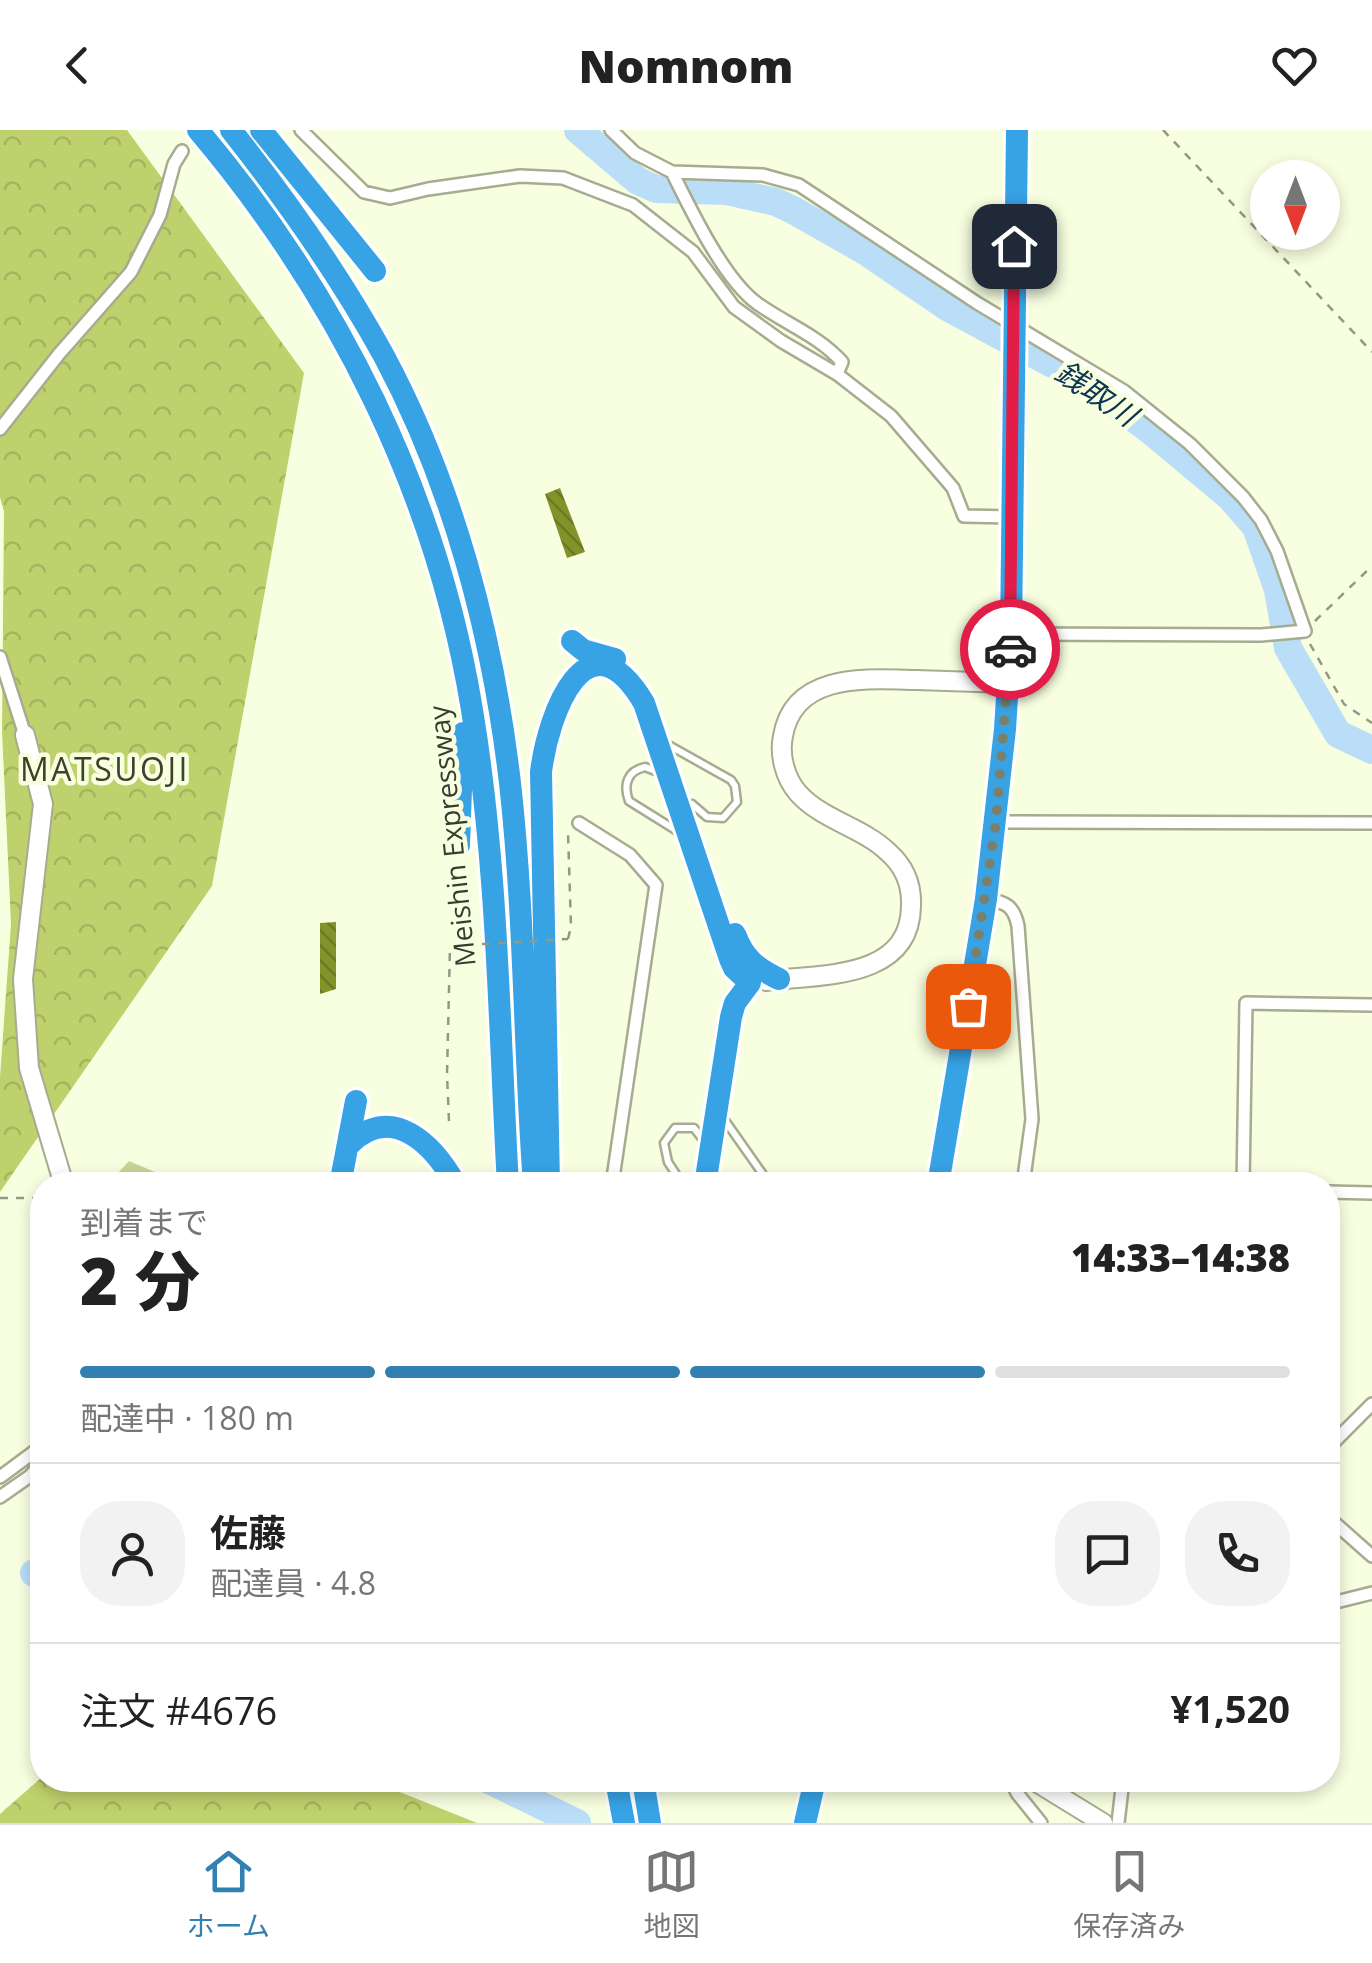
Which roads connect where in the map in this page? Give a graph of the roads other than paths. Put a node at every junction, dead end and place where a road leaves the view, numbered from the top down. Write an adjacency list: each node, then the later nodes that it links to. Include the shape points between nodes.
1 (198, 130): 16 (highway, Meishin Expressway, via 292,254 361,370 420,504)
2 (231, 130): 40 (highway, via 313,240 385,358 416,422 470,574 510,784)
3 (261, 130): 9 (highway)
4 (301, 130): 11 (street, via 364,192 390,198 520,176 564,178 632,206 693,252 734,307)
5 (611, 130): 8 (street, via 634,153)
6 (1016, 130): 10 (highway)
7 (182, 151): 12 (street, via 131,272)
8 (672, 172): 10 (street, via 763,174 799,185); 11 (street, via 718,258 756,303 828,346 842,362)
9 (375, 272)
10 (1014, 328): 13 (highway); 14 (street, via 1124,391 1243,496 1277,551 1305,631)
11 (838, 374): 13 (street, via 924,452 953,488 964,516)
12 (0, 429)
13 (1012, 517): 14 (highway)
14 (1011, 634): 18 (highway)
15 (572, 641): 20 (highway, via 643,678 657,701)
16 (461, 652): 27 (highway); 39 (highway, Meishin Expressway, via 483,786)
17 (0, 657): 19 (street)
18 (1008, 683): 23 (highway); 29 (main road, via 859,678 834,682 794,707 781,745 790,781 814,806 890,854 904,870 912,910 895,951 878,962 861,970)
19 (25, 735): 36 (main road, via 44,804 23,979 29,1068)
20 (664, 743): 21 (highway); 22 (highway); 22 (lane, via 735,786 737,802 723,818 707,817); 41 (highway, via 628,678 601,665 572,679 544,746)
21 (671, 782): 26 (highway); 26 (lane, via 654,768 638,768 630,775 629,802)
22 (692, 804): 26 (highway)
23 (996, 822): 25 (street); 28 (highway)
24 (579, 823): 42 (street, via 630,855 656,884)
25 (1372, 823)
26 (698, 841): 29 (highway, via 743,954); 30 (highway, via 730,959)
27 (459, 845)
28 (986, 899): 47 (highway); 48 (street, via 1006,902 1018,926 1032,1119)
29 (779, 979): 30 (main road); 33 (highway, via 750,1002)
30 (750, 983): 33 (highway, via 731,1017)
31 (1372, 1005): 49 (street, via 1246,1003)
32 (356, 1100): 34 (highway)
33 (722, 1117): 35 (highway); 45 (highway); 46 (lane)
34 (349, 1145): 37 (highway); 38 (highway, via 383,1125 432,1149)
35 (710, 1154): 43 (lane, via 694,1128 676,1128 664,1153); 44 (highway)
36 (60, 1172)
37 (343, 1172)
38 (447, 1172)
39 (507, 1172)
40 (533, 1172)
41 (549, 1172)
42 (614, 1172)
43 (675, 1172)
44 (714, 1172)
45 (717, 1172)
46 (761, 1172)
47 (940, 1172)
48 (1025, 1172)
49 (1242, 1172)
50 (1340, 1193): 51 (street)
51 (1372, 1194)
52 (1372, 1404): 53 (street)
53 (1340, 1436)
54 (30, 1455): 56 (street)
55 (30, 1476): 57 (street)
56 (0, 1477)
57 (0, 1497)
58 (1340, 1528): 59 (street)
59 (1372, 1556)
60 (1372, 1593): 61 (street)
61 (1340, 1601)
62 (618, 1792): 68 (highway)
63 (645, 1792): 69 (highway)
64 (813, 1792): 70 (highway)
65 (1019, 1792): 71 (street)
66 (1053, 1792): 72 (main road)
67 (1122, 1792): 73 (street)
68 (624, 1823)
69 (650, 1823)
70 (804, 1823)
71 (1041, 1823)
72 (1103, 1823)
73 (1118, 1823)

